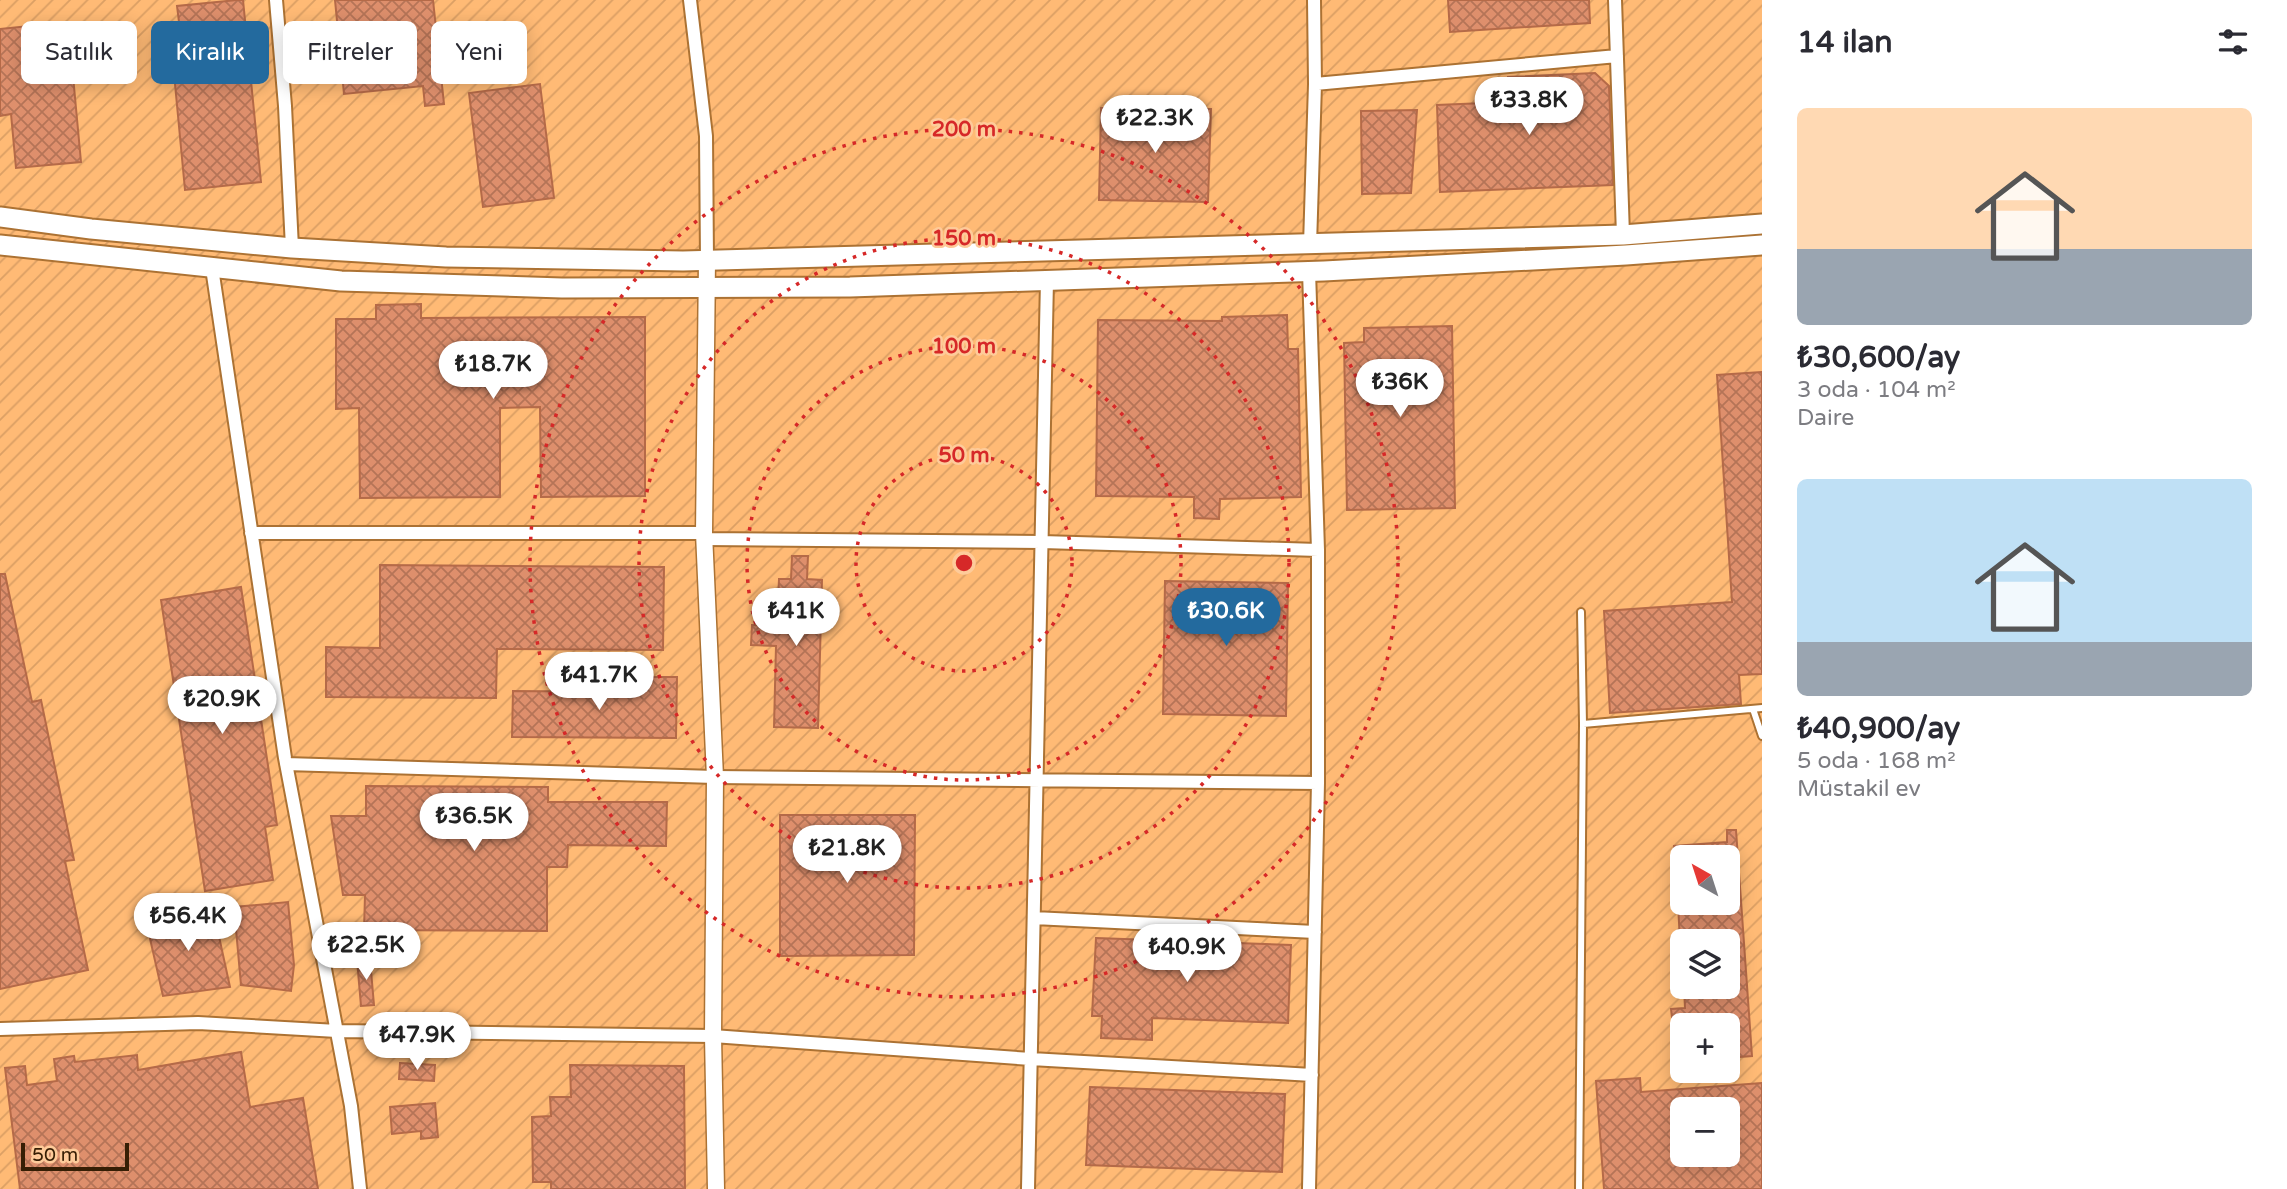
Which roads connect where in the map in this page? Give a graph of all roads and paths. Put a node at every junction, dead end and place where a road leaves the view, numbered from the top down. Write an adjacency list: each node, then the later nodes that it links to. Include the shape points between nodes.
1 (276, 0): 13 (street)
2 (690, 0): 14 (street, via 706,136)
3 (1314, 0): 6 (street)
4 (1615, 0): 5 (street)
5 (1617, 56): 6 (street); 9 (street)
6 (1315, 84): 11 (street)
7 (0, 217): 13 (main road)
8 (1762, 224): 9 (main road)
9 (1623, 235): 11 (main road)
10 (0, 244): 15 (main road)
11 (1310, 245): 14 (main road)
12 (1762, 245): 16 (main road)
13 (292, 248): 14 (main road, via 446,257)
14 (707, 260): 18 (street)
15 (212, 268): 18 (main road, via 341,281); 19 (street)
16 (1309, 271): 17 (main road); 22 (street)
17 (1047, 280): 18 (main road); 21 (street)
18 (707, 288): 20 (street)
19 (251, 533): 20 (street); 28 (street)
20 (704, 536): 21 (street); 29 (street)
21 (1042, 542): 22 (street); 30 (street)
22 (1318, 550): 31 (street)
23 (1581, 612): 26 (lane)
24 (1762, 708): 25 (lane)
25 (1753, 709): 26 (lane); 27 (lane)
26 (1583, 724): 43 (lane)
27 (1762, 736)
28 (286, 764): 29 (street); 35 (street)
29 (715, 777): 30 (street); 36 (street)
30 (1037, 781): 31 (street); 32 (street)
31 (1318, 783): 33 (street)
32 (1034, 918): 33 (street); 37 (street)
33 (1315, 932): 38 (street)
34 (0, 1029): 35 (street, via 198,1023)
35 (337, 1031): 36 (street); 39 (street)
36 (713, 1036): 37 (street); 40 (street)
37 (1031, 1059): 38 (street); 41 (street)
38 (1312, 1075): 42 (street)
39 (360, 1189)
40 (716, 1189)
41 (1028, 1189)
42 (1309, 1189)
43 (1579, 1189)

